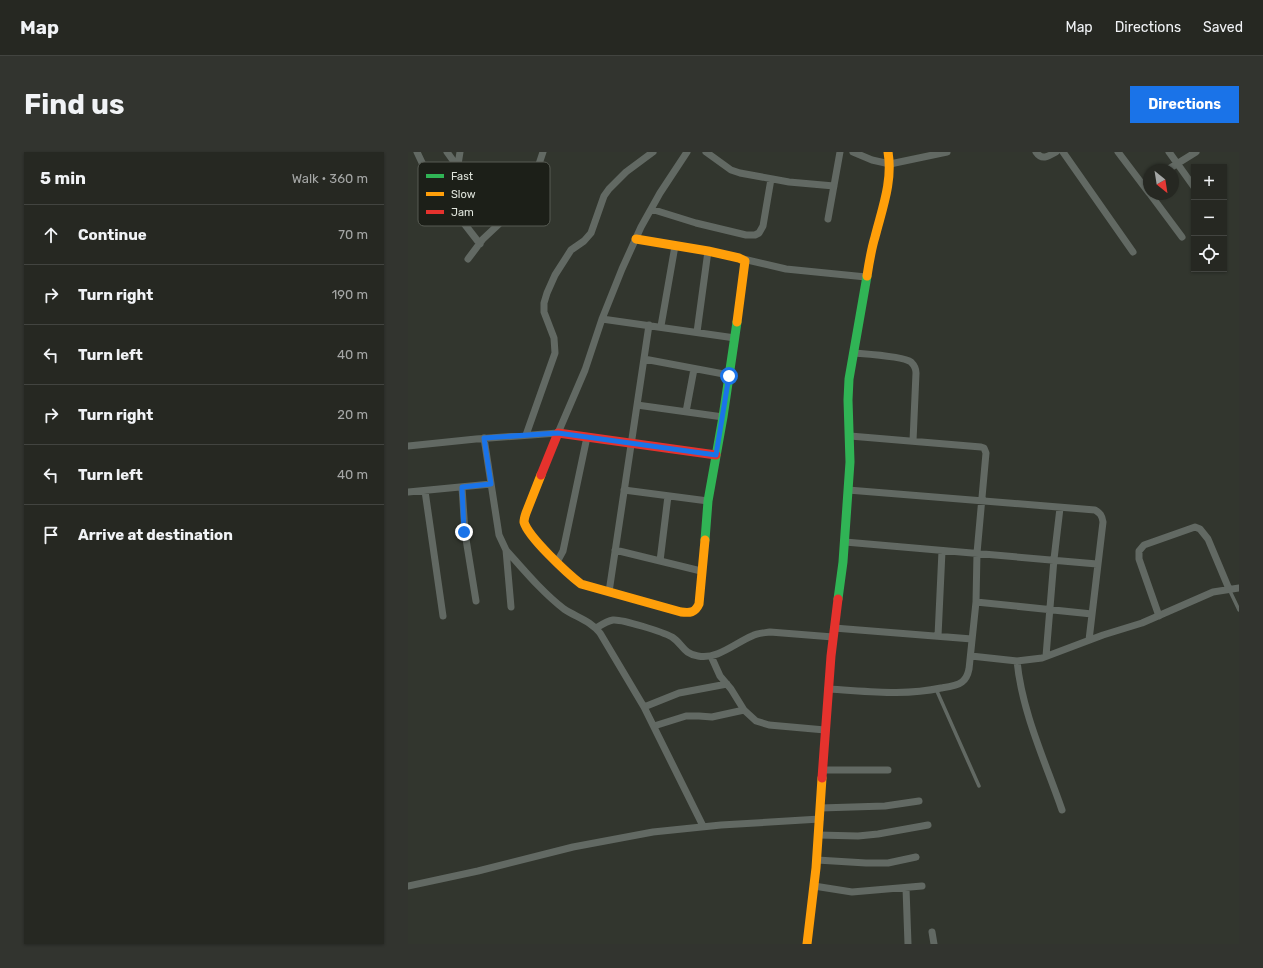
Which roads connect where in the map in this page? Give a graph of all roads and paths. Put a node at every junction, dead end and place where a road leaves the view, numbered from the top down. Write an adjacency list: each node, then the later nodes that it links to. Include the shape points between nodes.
1 (418, 152): 18 (street)
2 (447, 152): 19 (street)
3 (460, 152): 20 (street)
4 (542, 152): 21 (street)
5 (653, 152): 56 (street, via 608,189 591,233 571,250 555,275 544,303 544,312 554,338 555,353)
6 (687, 152): 30 (street)
7 (706, 152): 25 (street, via 732,170)
8 (840, 152): 28 (street)
9 (853, 152): 22 (street)
10 (888, 152): 22 (street)
11 (947, 152): 22 (street)
12 (1036, 152): 13 (street, via 1045,157)
13 (1056, 152)
14 (1063, 152): 39 (street)
15 (1118, 152): 26 (street)
16 (1169, 152): 23 (street)
17 (1196, 152): 23 (street)
18 (422, 162)
19 (454, 162)
20 (458, 162)
21 (540, 162)
22 (890, 164): 42 (street, via 888,190)
23 (1177, 164)
24 (1179, 167): 27 (street)
25 (771, 179): 28 (street); 30 (street, via 763,226 756,235 696,223)
26 (1143, 180)
27 (1191, 183)
28 (834, 186): 31 (street)
29 (1154, 200): 34 (street)
30 (651, 209): 35 (street)
31 (828, 219)
32 (466, 226): 36 (street)
33 (497, 226): 36 (street)
34 (1182, 237)
35 (636, 239): 37 (street); 43 (street)
36 (480, 244): 40 (street)
37 (675, 246): 38 (street); 45 (street)
38 (708, 251): 41 (street); 46 (street)
39 (1133, 252)
40 (468, 259)
41 (743, 259): 42 (street, via 786,269); 47 (street, via 745,264)
42 (866, 277): 48 (street)
43 (602, 319): 44 (street); 55 (street, via 585,370)
44 (649, 325): 45 (street); 49 (street)
45 (661, 326): 46 (street)
46 (697, 332): 47 (street)
47 (734, 338): 51 (street)
48 (854, 353): 57 (street, via 848,400); 60 (street, via 903,358 914,365 916,373)
49 (644, 359): 50 (street); 52 (street)
50 (694, 369): 51 (street); 53 (street)
51 (729, 376): 54 (street)
52 (637, 404): 53 (street); 61 (street)
53 (686, 412): 54 (street)
54 (723, 417): 63 (street)
55 (558, 433): 56 (street); 59 (street); 81 (street, via 524,519 525,525)
56 (526, 435): 58 (street)
57 (850, 436): 60 (street); 67 (street)
58 (484, 438): 62 (street); 64 (street)
59 (587, 438): 61 (street); 81 (street, via 563,551)
60 (913, 441): 72 (street, via 984,448 986,453)
61 (630, 443): 63 (street); 66 (street)
62 (408, 446)
63 (716, 455): 71 (street)
64 (491, 484): 65 (street); 75 (street, via 499,535)
65 (462, 487): 68 (street); 87 (street, via 464,532)
66 (624, 490): 70 (street); 76 (street)
67 (848, 490): 72 (street); 74 (street)
68 (425, 491): 69 (street); 93 (street)
69 (408, 492)
70 (668, 496): 71 (street); 80 (street)
71 (708, 501): 83 (street)
72 (982, 501): 73 (street); 78 (street)
73 (1060, 508): 79 (street); 82 (street, via 1099,512 1103,522)
74 (845, 542): 77 (street); 96 (street)
75 (506, 550): 89 (street); 95 (street, via 546,593 566,610)
76 (615, 550): 80 (street); 86 (street)
77 (942, 550): 78 (street); 97 (street)
78 (977, 553): 79 (street); 88 (street)
79 (1054, 559): 82 (street); 90 (street)
80 (660, 561): 83 (street)
81 (556, 562): 86 (street, via 575,580)
82 (1097, 564): 92 (street)
83 (702, 571): 86 (street, via 699,604 696,610 690,613)
84 (1239, 588): 85 (street)
85 (1229, 589): 91 (lane); 94 (street, via 1204,595); 94 (street, via 1208,539 1200,529 1186,529 1144,545 1139,551 1139,559)
86 (609, 592)
87 (476, 601)
88 (976, 602): 90 (street); 98 (street)
89 (511, 607)
90 (1050, 610): 92 (street); 102 (street)
91 (1239, 610)
92 (1092, 614): 99 (street)
93 (443, 616)
94 (1159, 616): 99 (street)
95 (596, 628): 100 (street, via 612,620 618,620 671,637 691,655); 107 (street)
96 (833, 632): 97 (street); 100 (street, via 761,633); 105 (street)
97 (938, 636): 98 (street)
98 (972, 639): 101 (street)
99 (1088, 640): 102 (street)
100 (711, 656): 104 (street, via 717,670)
101 (971, 656): 103 (street); 106 (street, via 969,669 962,682)
102 (1046, 656): 103 (street)
103 (1017, 661): 116 (street, via 1024,703)
104 (728, 684): 107 (street, via 679,693); 108 (street)
105 (828, 689): 106 (street, via 900,693); 110 (street)
106 (936, 689): 113 (lane)
107 (644, 706): 109 (street)
108 (744, 710): 109 (street, via 712,717 686,716); 110 (street, via 761,724)
109 (654, 726): 118 (street)
110 (825, 730): 111 (street)
111 (823, 770): 112 (street); 115 (street)
112 (888, 770)
113 (978, 786)
114 (919, 801): 115 (street, via 885,806)
115 (820, 808): 117 (street)
116 (1062, 810)
117 (820, 819): 118 (street); 120 (street)
118 (703, 826): 123 (street, via 573,846)
119 (928, 826): 120 (street, via 858,836)
120 (818, 835): 122 (street)
121 (916, 858): 122 (street, via 888,863)
122 (817, 860): 124 (street)
123 (408, 886)
124 (814, 886): 126 (street, via 852,892); 128 (street)
125 (922, 886): 126 (street)
126 (906, 888): 129 (street)
127 (932, 932): 130 (street)
128 (807, 944)
129 (908, 944)
130 (934, 944)

